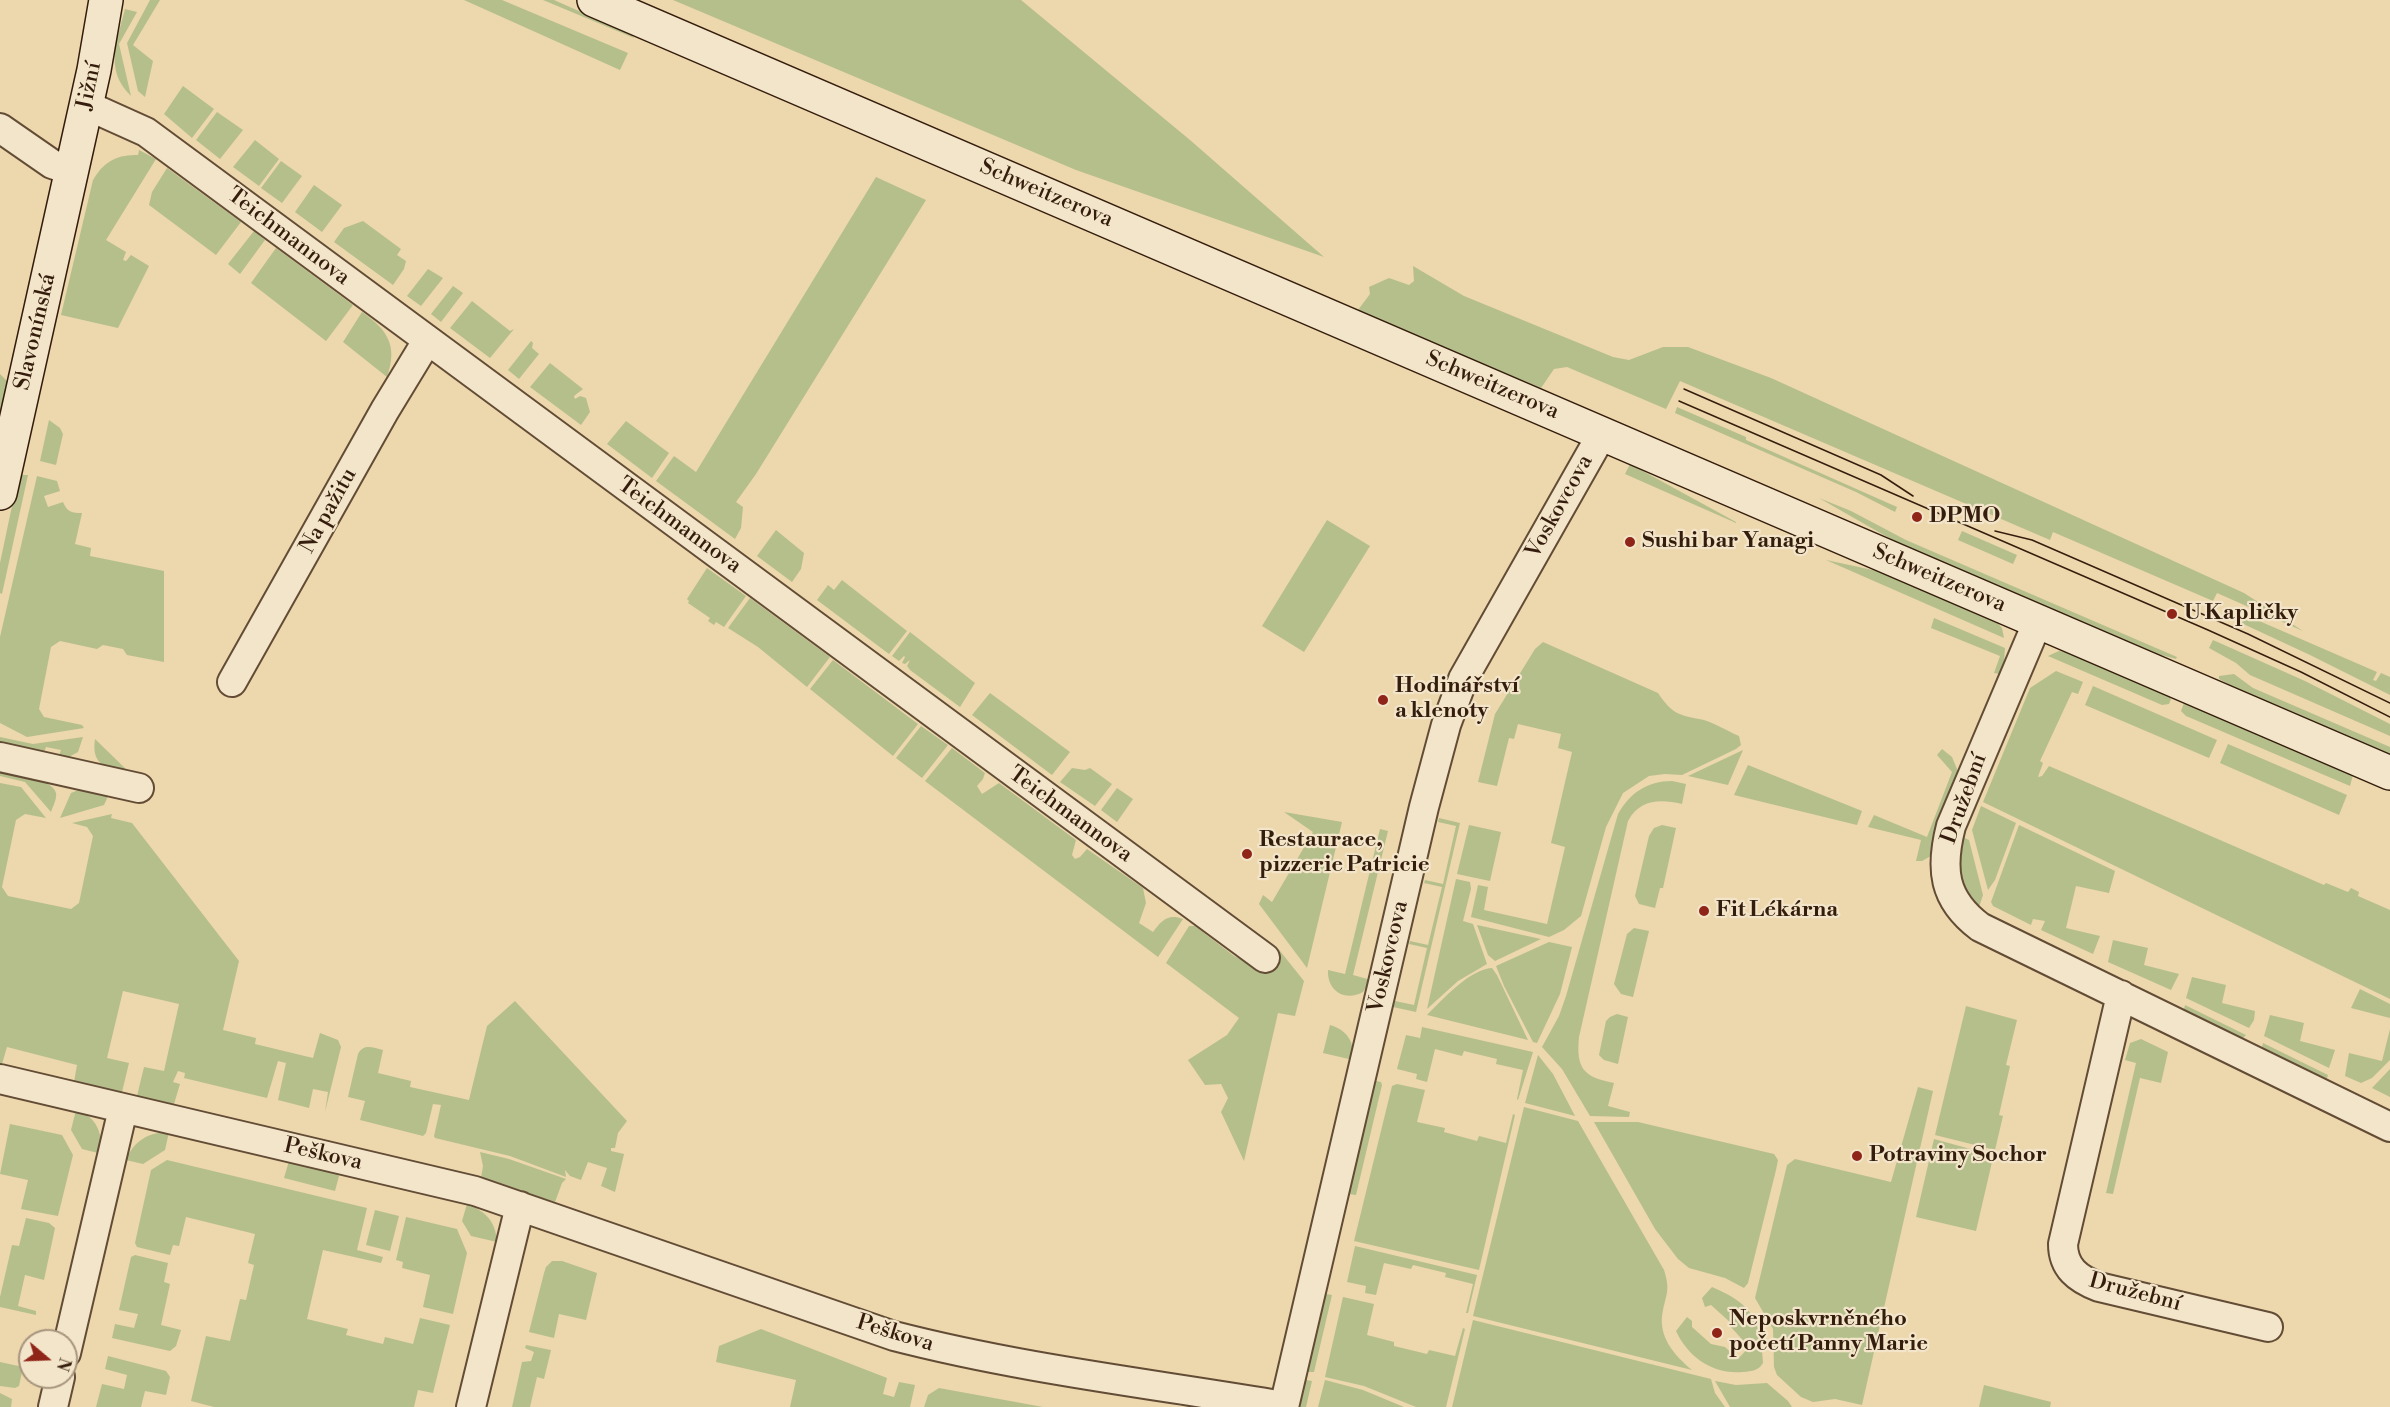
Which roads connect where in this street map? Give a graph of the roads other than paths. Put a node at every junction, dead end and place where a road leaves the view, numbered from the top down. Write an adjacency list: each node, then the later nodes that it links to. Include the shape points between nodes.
1 (106, 0): 3 (street, Jižní)
2 (594, 0): 7 (street, Schweitzerova)
3 (86, 105): 5 (street, Jižní); 6 (street, Teichmannova, via 146,132)
4 (0, 128): 5 (street, via 52,164)
5 (72, 171): 8 (street, Slavonínská)
6 (427, 341): 10 (street, Na pažitu); 14 (street, Teichmannova)
7 (1602, 434): 9 (street, Schweitzerova); 25 (street, Voskovcova, via 1463,679 1446,725)
8 (0, 493)
9 (2038, 621): 12 (street, Schweitzerova); 15 (street, Družební, via 1951,826 1944,874 1955,901 1980,927)
10 (232, 682)
11 (0, 757): 13 (street)
12 (2390, 773)
13 (140, 788)
14 (1265, 958)
15 (2121, 995): 18 (street, Družební); 20 (street, Družební, via 2063,1244 2066,1262 2077,1276 2099,1287)
16 (0, 1079): 17 (street, Peškova)
17 (123, 1109): 19 (street, Peškova, via 475,1191); 21 (street)
18 (2390, 1127)
19 (520, 1206): 24 (street); 25 (street, Peškova, via 894,1336 1023,1364)
20 (2268, 1327)
21 (72, 1329)
22 (57, 1389): 23 (street)
23 (53, 1407)
24 (471, 1407)
25 (1284, 1407)

